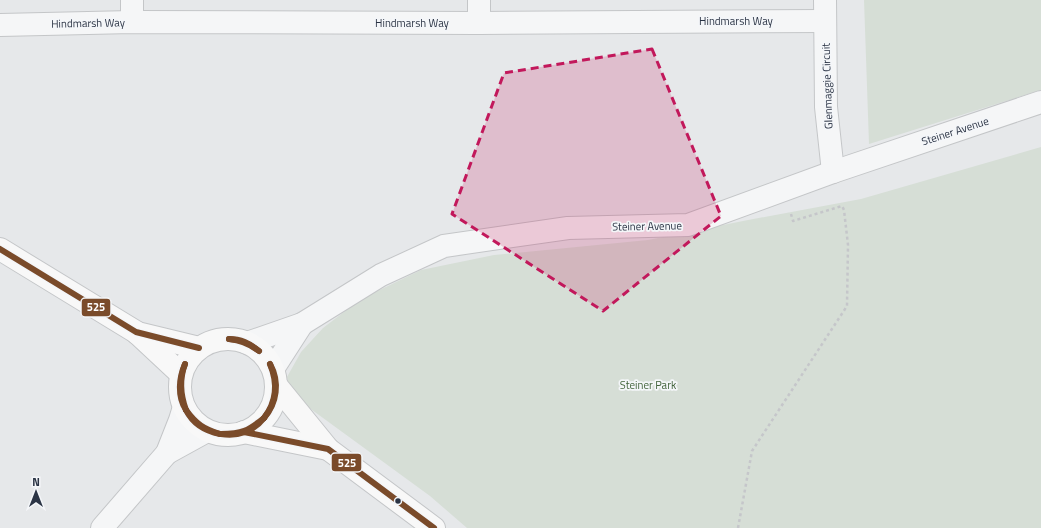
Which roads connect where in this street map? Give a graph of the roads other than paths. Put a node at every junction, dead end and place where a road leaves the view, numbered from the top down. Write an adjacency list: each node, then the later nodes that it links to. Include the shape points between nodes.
1 (132, 0): 4 (street)
2 (479, 0): 5 (street)
3 (825, 10): 5 (street, Hindmarsh Way); 8 (street, Glenmaggie Circuit, via 826,107)
4 (132, 22): 5 (street, Hindmarsh Way); 6 (street, Hindmarsh Way)
5 (479, 23)
6 (0, 25)
7 (1041, 102): 8 (street, Steiner Avenue)
8 (833, 172): 10 (street, Steiner Avenue, via 688,226 568,228 444,246 381,275)
9 (0, 249): 11 (street)
10 (302, 324): 12 (street, Steiner Avenue); 15 (street, Steiner Avenue)
11 (136, 332): 13 (street); 14 (street)
12 (247, 343): 13 (street, via 231,339 214,340); 15 (street, via 264,354)
13 (199, 348): 14 (street, via 187,360)
14 (181, 374): 16 (street, via 179,391)
15 (275, 377): 18 (street, via 274,402 270,411 259,424); 19 (street)
16 (184, 407): 17 (street, via 193,421); 20 (street)
17 (207, 431): 18 (street, via 227,436); 20 (street)
18 (244, 432): 19 (street)
19 (328, 449): 22 (street)
20 (167, 453): 21 (street)
21 (102, 528)
22 (434, 528)

